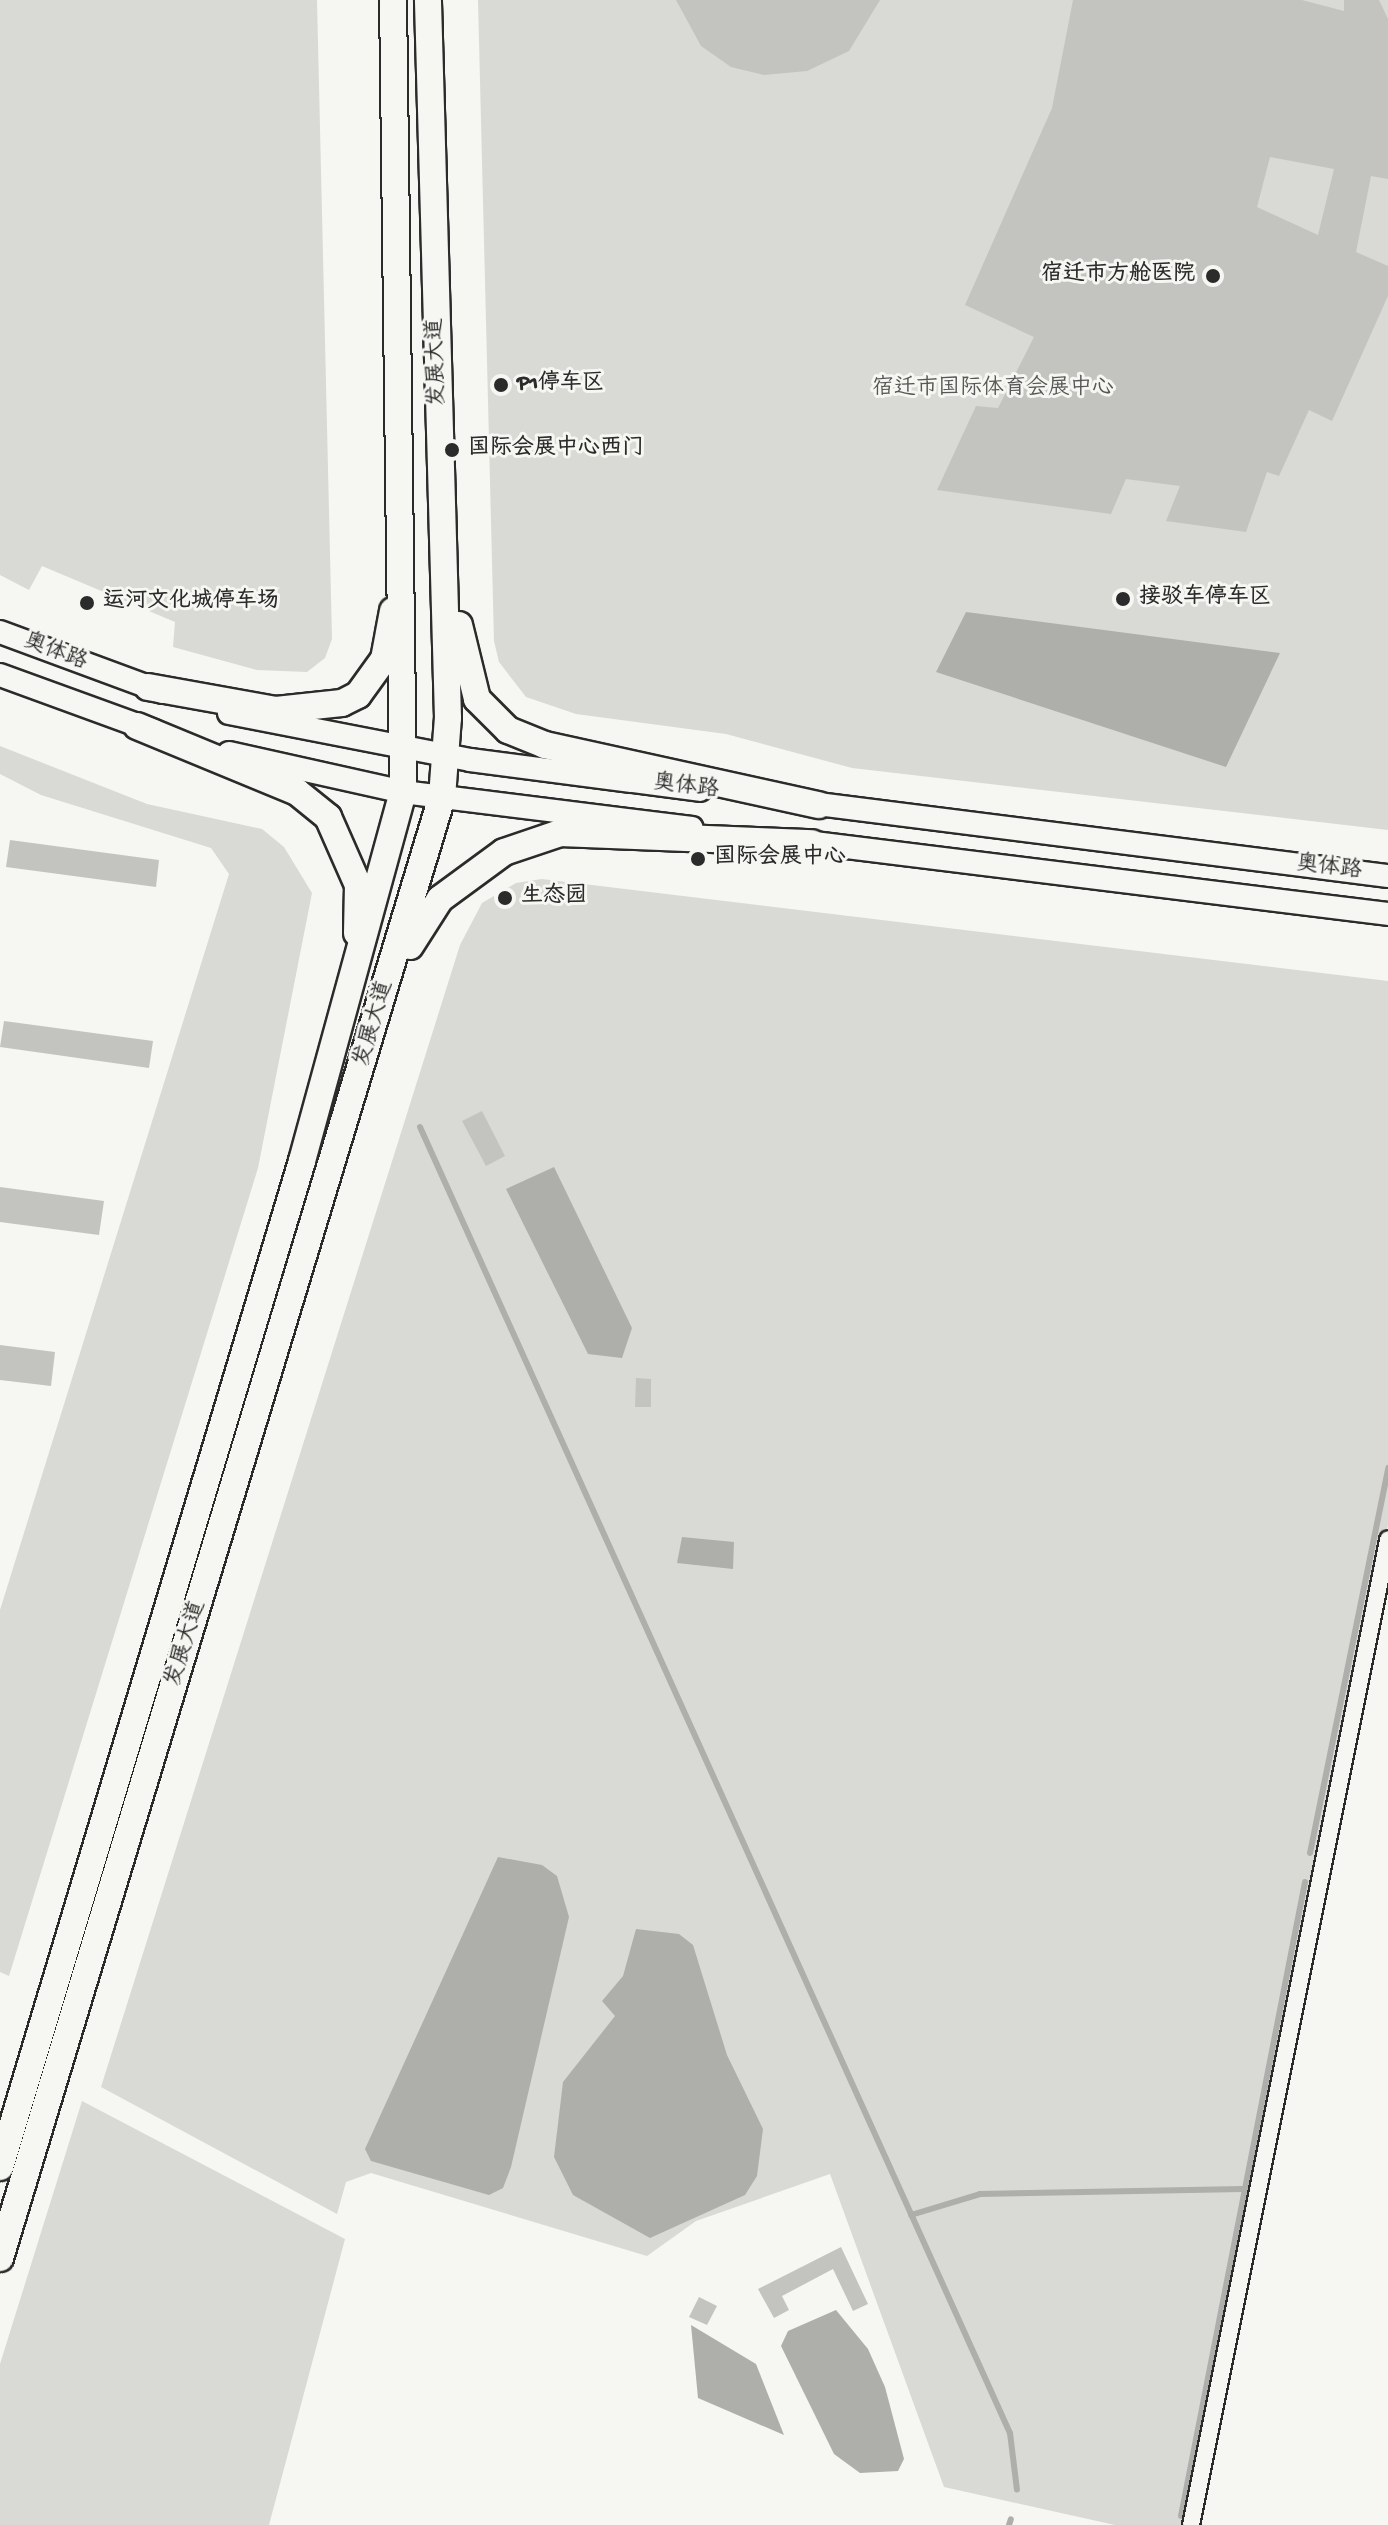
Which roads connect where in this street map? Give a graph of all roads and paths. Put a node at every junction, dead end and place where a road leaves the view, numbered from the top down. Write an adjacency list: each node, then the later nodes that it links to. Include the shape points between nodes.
1 (393, 0): 3 (main road, 发展大道)
2 (428, 0): 4 (main road, 发展大道)
3 (402, 484): 7 (main road, via 391,627 384,659 358,695 314,710 276,710); 9 (main road, 发展大道)
4 (442, 488): 10 (main road, 发展大道); 13 (main road, via 466,668 477,699 508,730 545,745)
5 (0, 632): 7 (main road, 奥体路)
6 (0, 675): 8 (main road, 奥体路)
7 (148, 687): 9 (main road, 奥体路, via 304,731)
8 (137, 726): 11 (main road, 奥体路, via 266,764); 17 (main road, via 297,792 328,817 349,853 359,922)
9 (407, 750): 10 (main road, 奥体路); 11 (main road, 发展大道)
10 (449, 756): 12 (main road, 发展大道); 13 (main road, 奥体路)
11 (403, 792): 12 (main road, 奥体路); 17 (main road, 发展大道)
12 (442, 797): 14 (main road, 奥体路); 18 (main road, 发展大道)
13 (819, 805): 15 (main road, 奥体路)
14 (812, 843): 16 (main road, 奥体路); 18 (main road, via 593,829 504,852 440,899 416,929)
15 (1388, 876)
16 (1388, 914)
17 (302, 1161): 20 (main road, 发展大道)
18 (331, 1172): 21 (main road, 发展大道)
19 (1388, 1540): 22 (street)
20 (0, 2167)
21 (0, 2258)
22 (1191, 2525)

